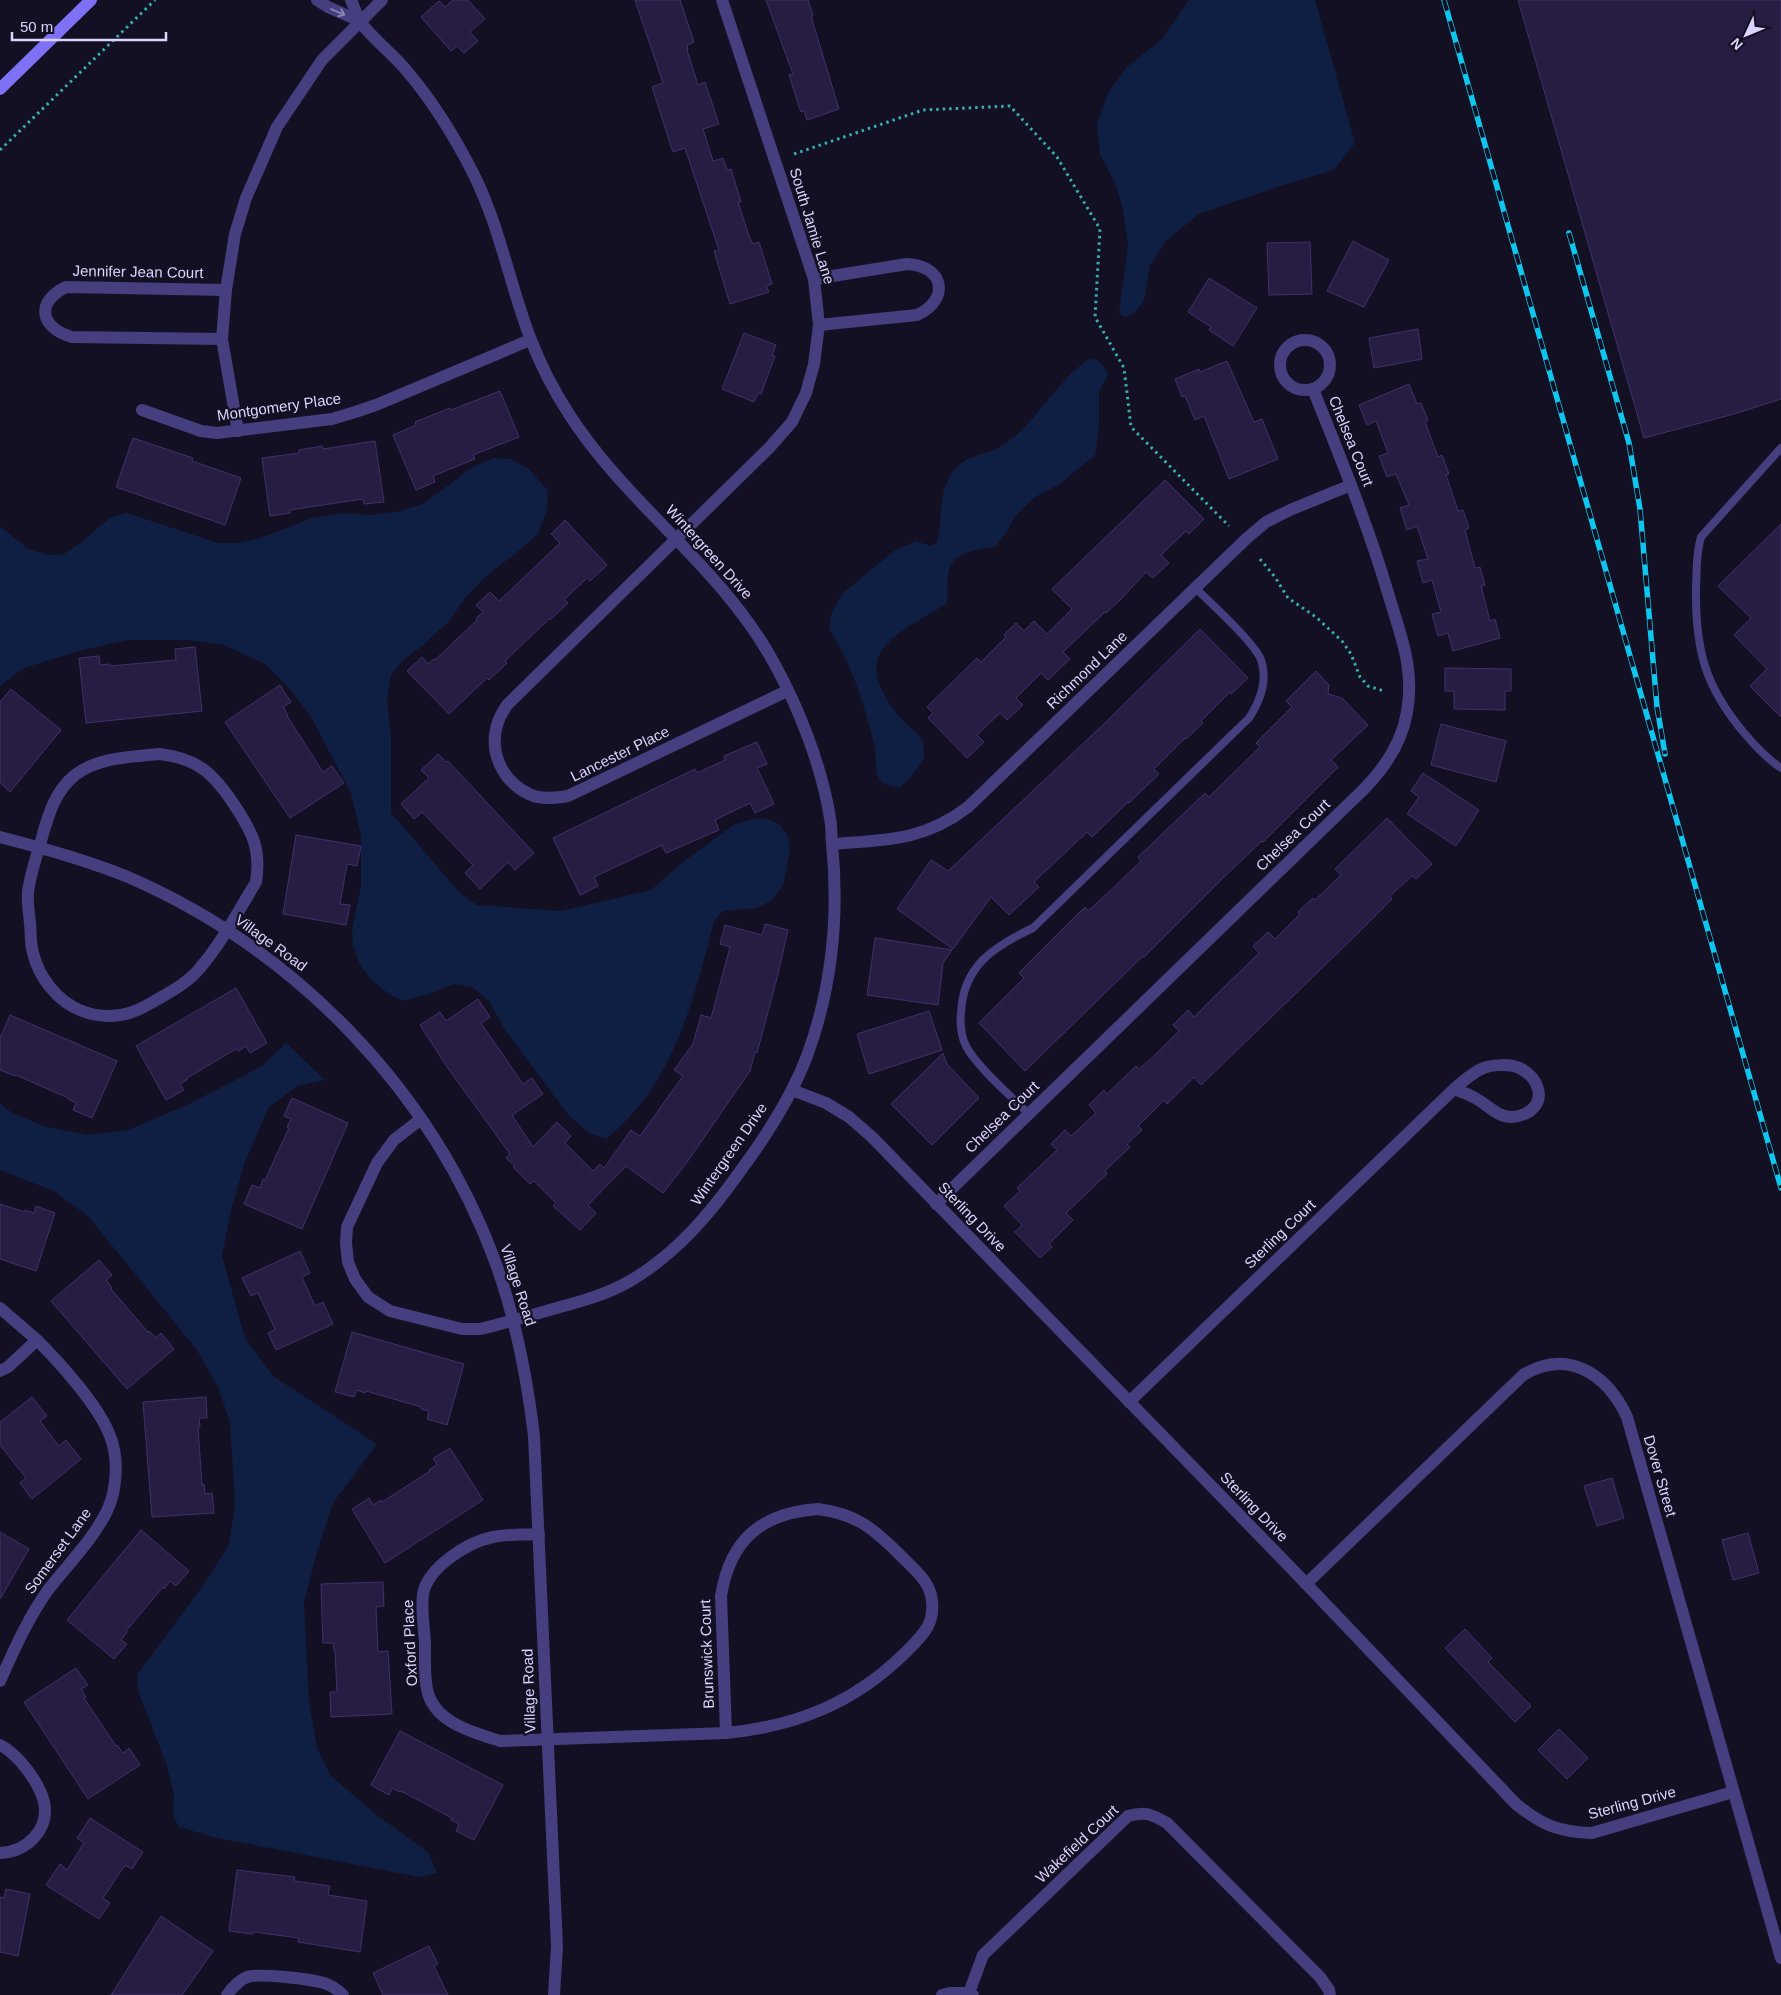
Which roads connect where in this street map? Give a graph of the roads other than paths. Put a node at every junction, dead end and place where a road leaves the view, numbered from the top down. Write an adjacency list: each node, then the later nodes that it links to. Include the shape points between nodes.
1 (91, 0): 7 (main road)
2 (317, 0): 6 (street, Wintergreen Drive, one-way to 6)
3 (351, 0): 6 (street, Wintergreen Drive)
4 (382, 0): 6 (street)
5 (722, 0): 8 (street, South Jamie Lane)
6 (360, 21): 9 (street, via 322,60 277,127 246,198); 12 (street, Wintergreen Drive, via 408,72 456,141 492,222)
7 (0, 89)
8 (814, 279): 10 (street, South Jamie Lane); 10 (street, via 907,264 929,269 937,279 935,302 928,310 916,315)
9 (226, 290): 11 (street); 11 (street, Jennifer Jean Court, via 66,287 55,292 45,310 46,319 58,334 72,337)
10 (819, 325): 18 (street, South Jamie Lane, via 806,393 792,422)
11 (222, 338): 15 (street)
12 (530, 340): 15 (street, Montgomery Place, via 355,412); 18 (street, Wintergreen Drive, via 545,373 587,442 615,476)
13 (1313, 389): 17 (street, Chelsea Court)
14 (142, 410): 15 (street, Montgomery Place, via 201,431)
15 (238, 431)
16 (1781, 448): 21 (lane, via 1701,537 1697,549 1696,611 1701,656 1716,695 1764,755)
17 (1352, 485): 19 (street, Richmond Lane, via 1266,522); 28 (street, Chelsea Court, via 1370,533 1408,662 1407,713 1391,755 1363,790)
18 (678, 540): 20 (street, Wintergreen Drive, via 712,576 754,630); 20 (street, Lancester Place, via 507,704 498,722 495,740 501,770 513,784 530,795 568,796)
19 (1195, 588): 23 (street, Richmond Lane, via 968,808 925,832); 28 (lane, via 1261,659 1264,676 1258,705 1033,928 1002,942 986,955 972,972 963,991 961,1028 966,1046)
20 (788, 691): 23 (street, Wintergreen Drive, via 821,779 831,820)
21 (1781, 768)
22 (0, 837): 24 (street, Village Road)
23 (832, 844): 27 (street, Wintergreen Drive, via 834,910 826,991 806,1059)
24 (39, 847): 25 (street, Village Road, via 127,877); 25 (street, via 28,895 32,952 46,983 76,1009 95,1016 118,1016 140,1010 186,982 200,968); 25 (street, via 51,805 75,775 92,765 110,759 158,754 191,761 220,783 250,828 257,846 256,882)
25 (226, 929): 29 (street, Village Road, via 261,953 345,1025 387,1072)
26 (1454, 1088): 26 (street, Sterling Court, via 1512,1118 1525,1114 1539,1100 1533,1078 1522,1069 1510,1066 1480,1070); 35 (street, Sterling Court)
27 (792, 1090): 30 (street, Sterling Drive, via 826,1103 849,1118 872,1137); 32 (street, Wintergreen Drive, via 774,1124 727,1190 682,1242 656,1264 627,1283 595,1297)
28 (1028, 1114): 30 (street, Chelsea Court)
29 (421, 1119): 32 (street, Village Road, via 443,1152 475,1213); 32 (street, Wintergreen Drive, via 394,1140 376,1163 352,1214 346,1243 348,1262 355,1279 368,1297 390,1311 462,1329 480,1329)
30 (936, 1204): 35 (street, Sterling Drive)
31 (0, 1308): 33 (street, Somerset Lane)
32 (514, 1320): 36 (street, Village Road, via 534,1436)
33 (37, 1340): 34 (street); 38 (street, Somerset Lane, via 97,1411 111,1437 115,1485 108,1509 93,1534 47,1591)
34 (0, 1372)
35 (1129, 1402): 37 (street, Sterling Drive)
36 (539, 1534): 40 (street, Village Road); 40 (street, Oxford Place, via 494,1537 473,1544 438,1566 428,1579 423,1594 427,1689 434,1708 449,1721 476,1734 500,1741)
37 (1306, 1584): 42 (street, Sterling Drive, via 1516,1804 1535,1819 1555,1828 1592,1832); 42 (street, Dover Street, via 1523,1375 1547,1365 1586,1369 1612,1390 1627,1417)
38 (0, 1681)
39 (726, 1733): 39 (street, Brunswick Court, via 791,1722 826,1709 858,1692 888,1670 924,1634 933,1607 923,1578 874,1529 857,1518 818,1508 779,1515 757,1528 743,1542 724,1577 721,1596); 40 (street, Brunswick Court)
40 (548, 1741): 48 (street, Village Road, via 556,1946)
41 (0, 1745): 43 (street, via 19,1759 39,1790 44,1803 44,1817 38,1833 29,1844 14,1851)
42 (1733, 1792): 44 (street, Dover Street)
43 (0, 1852)
44 (1781, 1958)
45 (971, 1994): 49 (street, Wakefield Court); 50 (street, Wakefield Court, via 983,1955 1128,1816 1141,1812 1166,1823 1320,1977)
46 (227, 1995): 47 (street, via 234,1985 260,1975 324,1983)
47 (343, 1995)
48 (554, 1995)
49 (942, 1995)
50 (1330, 1995)

